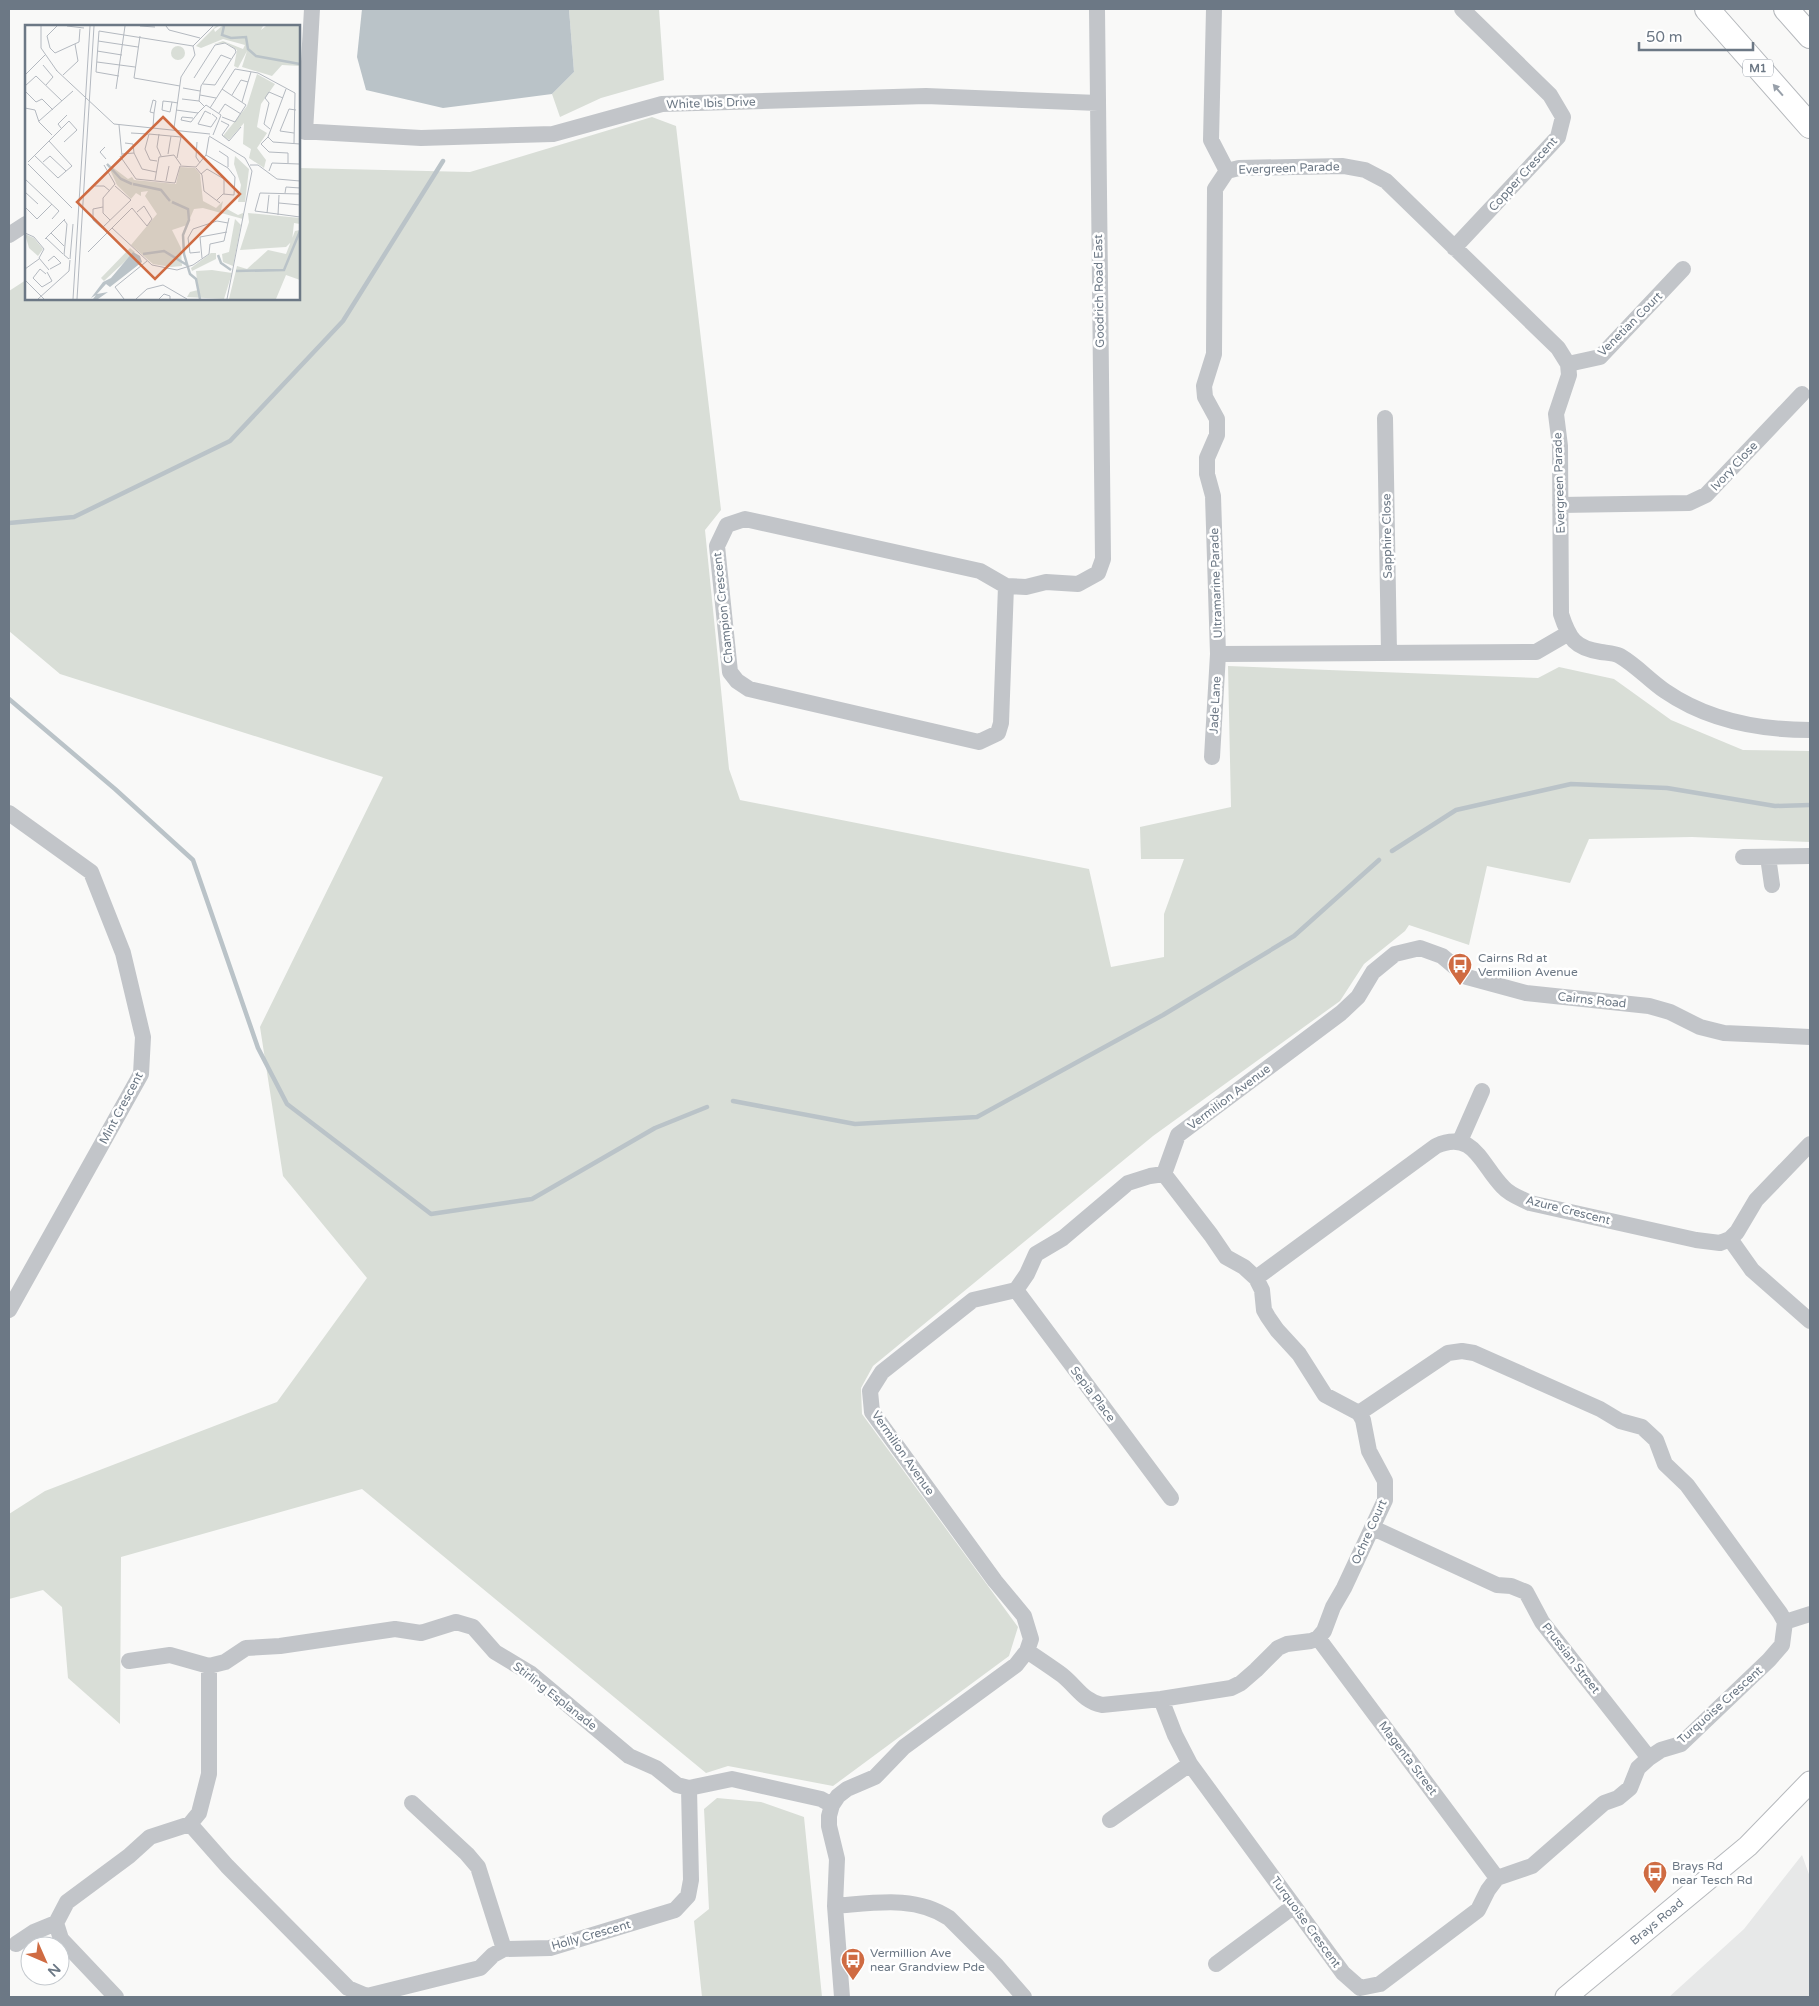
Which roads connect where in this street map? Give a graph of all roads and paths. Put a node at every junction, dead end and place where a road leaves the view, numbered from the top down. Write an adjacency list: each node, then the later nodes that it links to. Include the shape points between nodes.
1 (312, 9): 10 (street)
2 (1097, 9): 8 (street, Goodrich Road East)
3 (1214, 9): 11 (street, via 1211,140)
4 (1462, 9): 14 (street, Copper Crescent, via 1550,95 1564,117 1558,137)
5 (1707, 9): 9 (highway, M1, one-way to 5)
6 (1786, 9): 7 (highway)
7 (1810, 36)
8 (1098, 103): 10 (street, White Ibis Drive, via 926,96 662,104 553,134 421,138); 20 (street, Goodrich Road East, via 1103,559 1098,573 1078,584 1046,582)
9 (1810, 126)
10 (302, 132)
11 (1227, 171): 14 (street, Evergreen Parade, via 1343,166 1365,170 1386,181); 23 (street, Ultramarine Parade, via 1215,189 1214,354 1204,386 1205,396 1217,420 1217,435 1207,458 1206,474 1213,496)
12 (25, 225): 13 (street)
13 (9, 235)
14 (1454, 248): 16 (street, Evergreen Parade, via 1558,348)
15 (1683, 269): 16 (street, Venetian Court, via 1600,357)
16 (1568, 364): 19 (street, Evergreen Parade, via 1569,375 1556,414 1560,446)
17 (1802, 394): 19 (street, Ivory Close, via 1706,495 1689,504)
18 (1385, 418): 22 (street, Sapphire Close)
19 (1560, 505): 21 (street, Evergreen Parade, via 1561,614)
20 (1006, 586): 20 (street, Champion Crescent, via 980,571 745,518 727,526 717,546 730,672 737,682 749,689 979,742 998,733 1001,723)
21 (1567, 634): 22 (street, Ultramarine Parade, via 1536,652); 24 (street, via 1584,649 1617,654 1665,691 1704,712 1749,725)
22 (1389, 653): 23 (street, Ultramarine Parade)
23 (1218, 654): 25 (street, Jade Lane)
24 (1810, 730)
25 (1212, 757)
26 (9, 813): 40 (street, Mint Crescent, via 91,872 123,953 143,1037 141,1074)
27 (1810, 856): 28 (street)
28 (1768, 857): 29 (street); 30 (street)
29 (1743, 858)
30 (1772, 885)
31 (1395, 954): 32 (street, Cairns Road, via 1420,948 1427,950 1442,956 1467,977 1526,993 1649,1006 1724,1033); 36 (street, Vermilion Avenue, via 1373,972 1358,997 1341,1013 1178,1135)
32 (1806, 1040)
33 (1482, 1091): 34 (street)
34 (1460, 1141): 37 (street, Azure Crescent, via 1472,1149 1503,1188 1530,1202 1696,1240 1720,1243); 38 (street, via 1436,1146)
35 (1810, 1144): 37 (street, via 1756,1200)
36 (1164, 1174): 38 (street, via 1226,1257); 39 (street, via 1128,1183 1063,1238 1036,1254)
37 (1730, 1239): 41 (street, via 1752,1270)
38 (1256, 1278): 42 (street, via 1268,1317 1299,1354 1324,1395)
39 (1016, 1290): 43 (street, Sepia Place); 48 (street, Vermilion Avenue, via 973,1300 882,1372 870,1391 872,1412 1024,1616 1031,1638)
40 (9, 1310)
41 (1810, 1321)
42 (1359, 1413): 44 (street, Ochre Court, via 1369,1451 1385,1481 1385,1500); 46 (street, via 1448,1353 1462,1351 1474,1353 1620,1421 1642,1427 1656,1440 1665,1464 1687,1486)
43 (1171, 1498)
44 (1373, 1528): 47 (street, Ochre Court); 52 (street, Prussian Street, via 1497,1585 1526,1592 1542,1622)
45 (1810, 1614): 46 (street)
46 (1785, 1622): 52 (street, Turquoise Crescent, via 1782,1645 1769,1660 1681,1744)
47 (1318, 1638): 51 (street, via 1278,1648 1241,1683 1231,1688); 60 (street, Magenta Street)
48 (1027, 1651): 51 (street, via 1060,1674 1092,1703); 57 (street, via 1016,1665 904,1747 875,1778 847,1789)
49 (129, 1661): 50 (street, via 170,1655)
50 (209, 1666): 55 (street, Stirling Esplanade, via 225,1662 246,1648 280,1646 395,1628 421,1633 456,1622 473,1627 495,1652 530,1673 630,1756 656,1768 677,1785); 59 (street, via 209,1774 199,1813)
51 (1161, 1699): 53 (street, Turquoise Crescent)
52 (1649, 1758): 60 (street, Turquoise Crescent, via 1638,1768 1630,1788 1618,1798 1604,1803 1532,1866)
53 (1190, 1764): 58 (street); 62 (street, Turquoise Crescent)
54 (1810, 1782): 70 (main road, Brays Road, via 1748,1846)
55 (690, 1788): 57 (street, via 732,1779 820,1799); 65 (street, Holly Crescent, via 691,1880 688,1896 675,1910 550,1948)
56 (412, 1803): 65 (street, via 478,1867)
57 (832, 1805): 61 (street, via 829,1816 837,1859)
58 (1110, 1820)
59 (190, 1824): 63 (street, via 150,1837 67,1902); 65 (street, via 348,1988 367,1996 480,1968)
60 (1497, 1878): 62 (street, Turquoise Crescent, via 1478,1910 1380,1984 1360,1988 1343,1973)
61 (835, 1906): 68 (street); 69 (street, via 912,1903 942,1913)
62 (1294, 1906): 66 (street)
63 (56, 1923): 64 (street); 67 (street, via 61,1939)
64 (16, 1944)
65 (504, 1949)
66 (1216, 1964)
67 (116, 1997)
68 (842, 1997)
69 (1024, 1997)
70 (1566, 1997)

